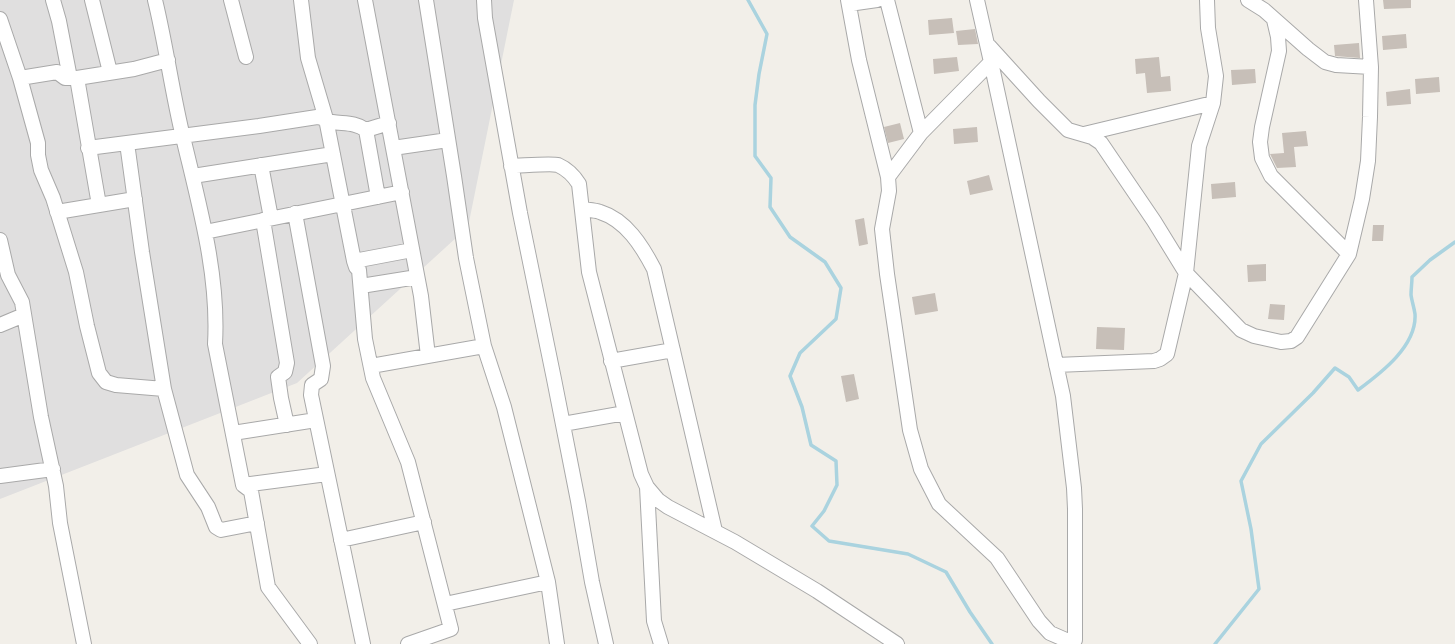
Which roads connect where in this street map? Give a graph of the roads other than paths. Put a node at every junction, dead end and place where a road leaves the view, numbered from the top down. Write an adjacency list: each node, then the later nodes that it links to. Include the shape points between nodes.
1 (53, 0): 25 (street)
2 (92, 0): 23 (street)
3 (155, 0): 20 (street)
4 (231, 0): 19 (street)
5 (301, 0): 27 (street, via 308,58)
6 (366, 0): 28 (street)
7 (426, 0): 33 (street)
8 (484, 0): 39 (street)
9 (877, 0): 15 (street)
10 (887, 0): 30 (street)
11 (977, 0): 18 (street)
12 (1207, 0): 26 (street, via 1208,28 1216,76)
13 (1248, 0): 17 (street)
14 (1366, 0): 22 (street)
15 (848, 2): 41 (street, via 859,60)
16 (0, 19): 24 (street)
17 (1274, 20): 22 (street, via 1325,62); 54 (street, via 1278,51 1262,127 1262,158 1271,176)
18 (987, 45): 21 (street); 31 (street, via 1068,130)
19 (246, 57)
20 (168, 60): 23 (street); 32 (street)
21 (991, 62): 30 (street); 65 (street)
22 (1371, 67): 54 (street, via 1368,161 1360,211)
23 (110, 72): 25 (street)
24 (20, 78): 25 (street, via 57,72 65,78); 48 (street, via 38,142 41,170)
25 (73, 78): 35 (street)
26 (1213, 103): 31 (street); 56 (street, via 1199,146)
27 (326, 119): 29 (street, via 330,122 360,125); 32 (street, via 321,116); 37 (street)
28 (389, 124): 29 (street); 36 (street)
29 (366, 130): 43 (street)
30 (920, 133): 41 (street)
31 (1084, 134): 56 (street, via 1101,143)
32 (183, 136): 34 (street); 40 (street)
33 (448, 140): 36 (street); 61 (street, via 466,258)
34 (127, 143): 35 (street); 44 (street)
35 (88, 148): 46 (street)
36 (393, 148): 42 (street)
37 (332, 154): 38 (street); 45 (street)
38 (261, 165): 40 (street); 50 (street)
39 (511, 166): 47 (street, via 557,165 567,170 579,184); 70 (street)
40 (193, 176): 51 (street)
41 (888, 177): 65 (street, via 889,191 882,229 887,274 910,430 921,469 940,504 997,558 1039,621 1050,632 1066,640 1075,640 1074,488)
42 (402, 192): 43 (street); 53 (street)
43 (378, 197): 45 (street)
44 (135, 199): 46 (street); 67 (street)
45 (342, 204): 49 (street); 55 (street)
46 (100, 205): 48 (street)
47 (582, 209): 62 (street, via 600,212 624,224 648,257 654,269); 64 (street, via 589,272)
48 (57, 212): 67 (street, via 76,272 99,373 106,382 116,385)
49 (295, 214): 50 (street); 69 (street, via 324,366 320,379 312,385 311,390)
50 (267, 219): 51 (street); 71 (street, via 287,363 285,372 278,377)
51 (205, 232): 72 (street, via 215,288 215,344)
52 (0, 240): 59 (street, via 8,276 22,302)
53 (412, 250): 55 (street); 57 (street)
54 (1349, 254): 56 (street, via 1297,337 1291,341 1281,342 1254,336 1241,330)
55 (354, 261): 58 (street, via 359,270)
56 (1186, 272): 65 (street, via 1168,354 1154,361)
57 (417, 277): 58 (street); 63 (street)
58 (361, 286): 66 (street, via 365,339)
59 (24, 315): 60 (street); 73 (street)
60 (0, 325)
61 (484, 346): 63 (street); 82 (street, via 504,407)
62 (673, 350): 64 (street); 80 (street)
63 (428, 356): 66 (street)
64 (611, 361): 68 (street)
65 (1056, 365)
66 (371, 366): 78 (street, via 373,378 408,462)
67 (164, 389): 79 (street, via 187,475 208,507 216,527 221,530)
68 (625, 413): 70 (street); 77 (street, via 641,474)
69 (316, 420): 71 (street); 74 (street)
70 (563, 424): 89 (street)
71 (287, 425): 72 (street)
72 (233, 433): 76 (street)
73 (52, 469): 75 (street); 84 (street)
74 (327, 474): 76 (street); 81 (street)
75 (0, 476)
76 (243, 485): 79 (street, via 251,491)
77 (647, 487): 80 (street, via 668,507); 90 (street, via 654,621)
78 (424, 522): 81 (street); 83 (street)
79 (257, 523): 85 (street, via 268,587)
80 (715, 531): 91 (street, via 817,591)
81 (341, 540): 86 (street)
82 (548, 582): 83 (street); 88 (street)
83 (445, 604): 87 (street, via 451,630)
84 (84, 644)
85 (310, 644)
86 (363, 644)
87 (408, 644)
88 (557, 644)
89 (606, 644)
90 (661, 644)
91 (897, 644)

